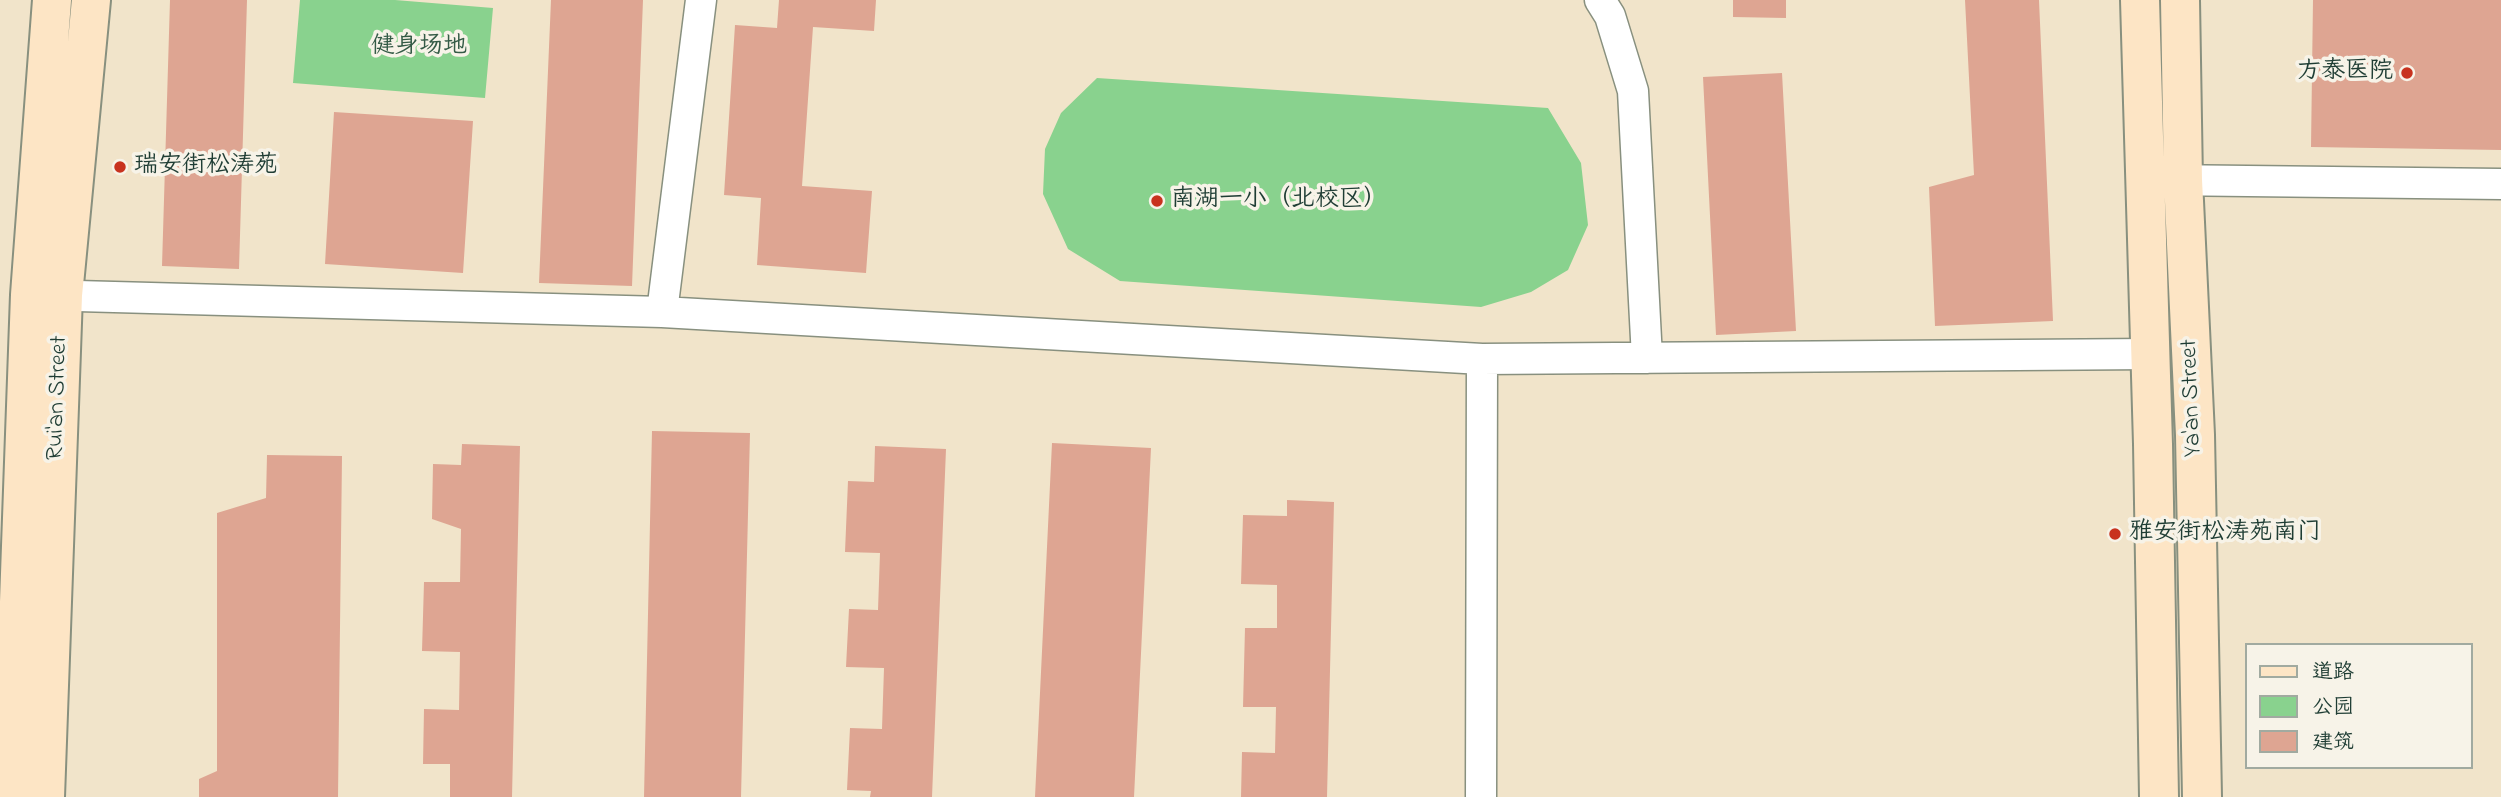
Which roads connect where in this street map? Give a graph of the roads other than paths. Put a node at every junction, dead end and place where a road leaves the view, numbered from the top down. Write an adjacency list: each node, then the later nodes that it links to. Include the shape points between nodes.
1 (52, 0): 10 (main road, Rui'an Street)
2 (92, 0): 10 (main road, Rui'an Street)
3 (701, 0): 11 (street)
4 (1600, 0): 13 (street, via 1610,16 1633,91)
5 (2140, 0): 7 (main road, Ya'an Street)
6 (2180, 0): 8 (main road, Ya'an Street)
7 (2146, 180): 8 (street); 12 (main road, Ya'an Street)
8 (2183, 180): 9 (street); 19 (main road, Ya'an Street, via 2195,435)
9 (2501, 184)
10 (47, 295): 11 (street); 15 (main road, Rui'an Street); 16 (main road, Rui'an Street)
11 (662, 312): 14 (street)
12 (2150, 354): 13 (street); 18 (main road, Ya'an Street)
13 (1647, 358): 14 (street)
14 (1482, 359): 17 (street)
15 (12, 797)
16 (45, 797)
17 (1481, 797)
18 (2160, 797)
19 (2202, 797)

